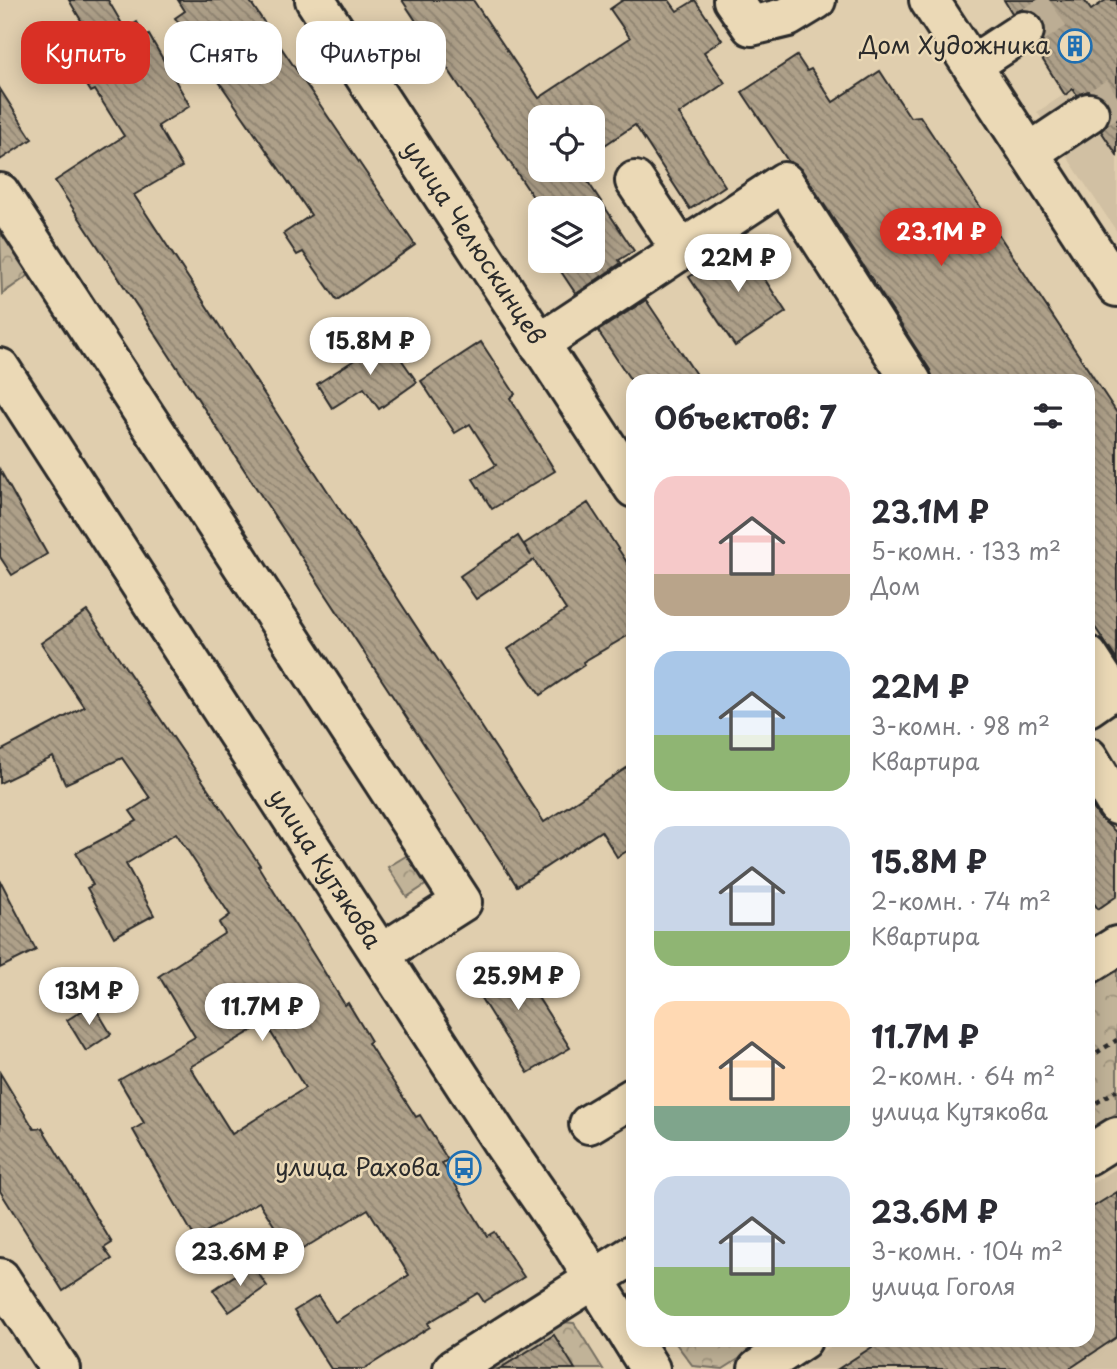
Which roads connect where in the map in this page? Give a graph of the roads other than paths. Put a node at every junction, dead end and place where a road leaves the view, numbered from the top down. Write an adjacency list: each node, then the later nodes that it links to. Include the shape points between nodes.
1 (315, 0): 13 (street, улица Челюскинцев)
2 (733, 0): 3 (street, via 751,26 788,18)
3 (816, 0)
4 (929, 0): 6 (street)
5 (1024, 31): 6 (street)
6 (972, 65): 8 (street)
7 (1089, 113): 8 (street)
8 (1029, 153): 12 (street)
9 (635, 181): 11 (street)
10 (0, 193): 22 (street, via 462,902)
11 (681, 250): 13 (street); 15 (street, via 784,183)
12 (1117, 287)
13 (538, 344): 16 (street, улица Челюскинцев)
14 (0, 368): 22 (street, улица Кутякова)
15 (907, 374)
16 (626, 476)
17 (1095, 667): 18 (street, via 1111,691)
18 (1095, 702)
19 (1095, 768): 20 (street)
20 (1117, 804)
21 (1117, 946): 23 (street)
22 (382, 953): 30 (street, улица Кутякова)
23 (1095, 960)
24 (626, 1102): 25 (street)
25 (589, 1124)
26 (1117, 1137): 27 (street)
27 (1095, 1151)
28 (626, 1259): 30 (street)
29 (0, 1278): 34 (street)
30 (594, 1279): 31 (street, улица Кутякова); 35 (street)
31 (626, 1330)
32 (636, 1347): 36 (street, улица Кутякова)
33 (791, 1347): 37 (street)
34 (60, 1369)
35 (453, 1369)
36 (650, 1369)
37 (758, 1369)

